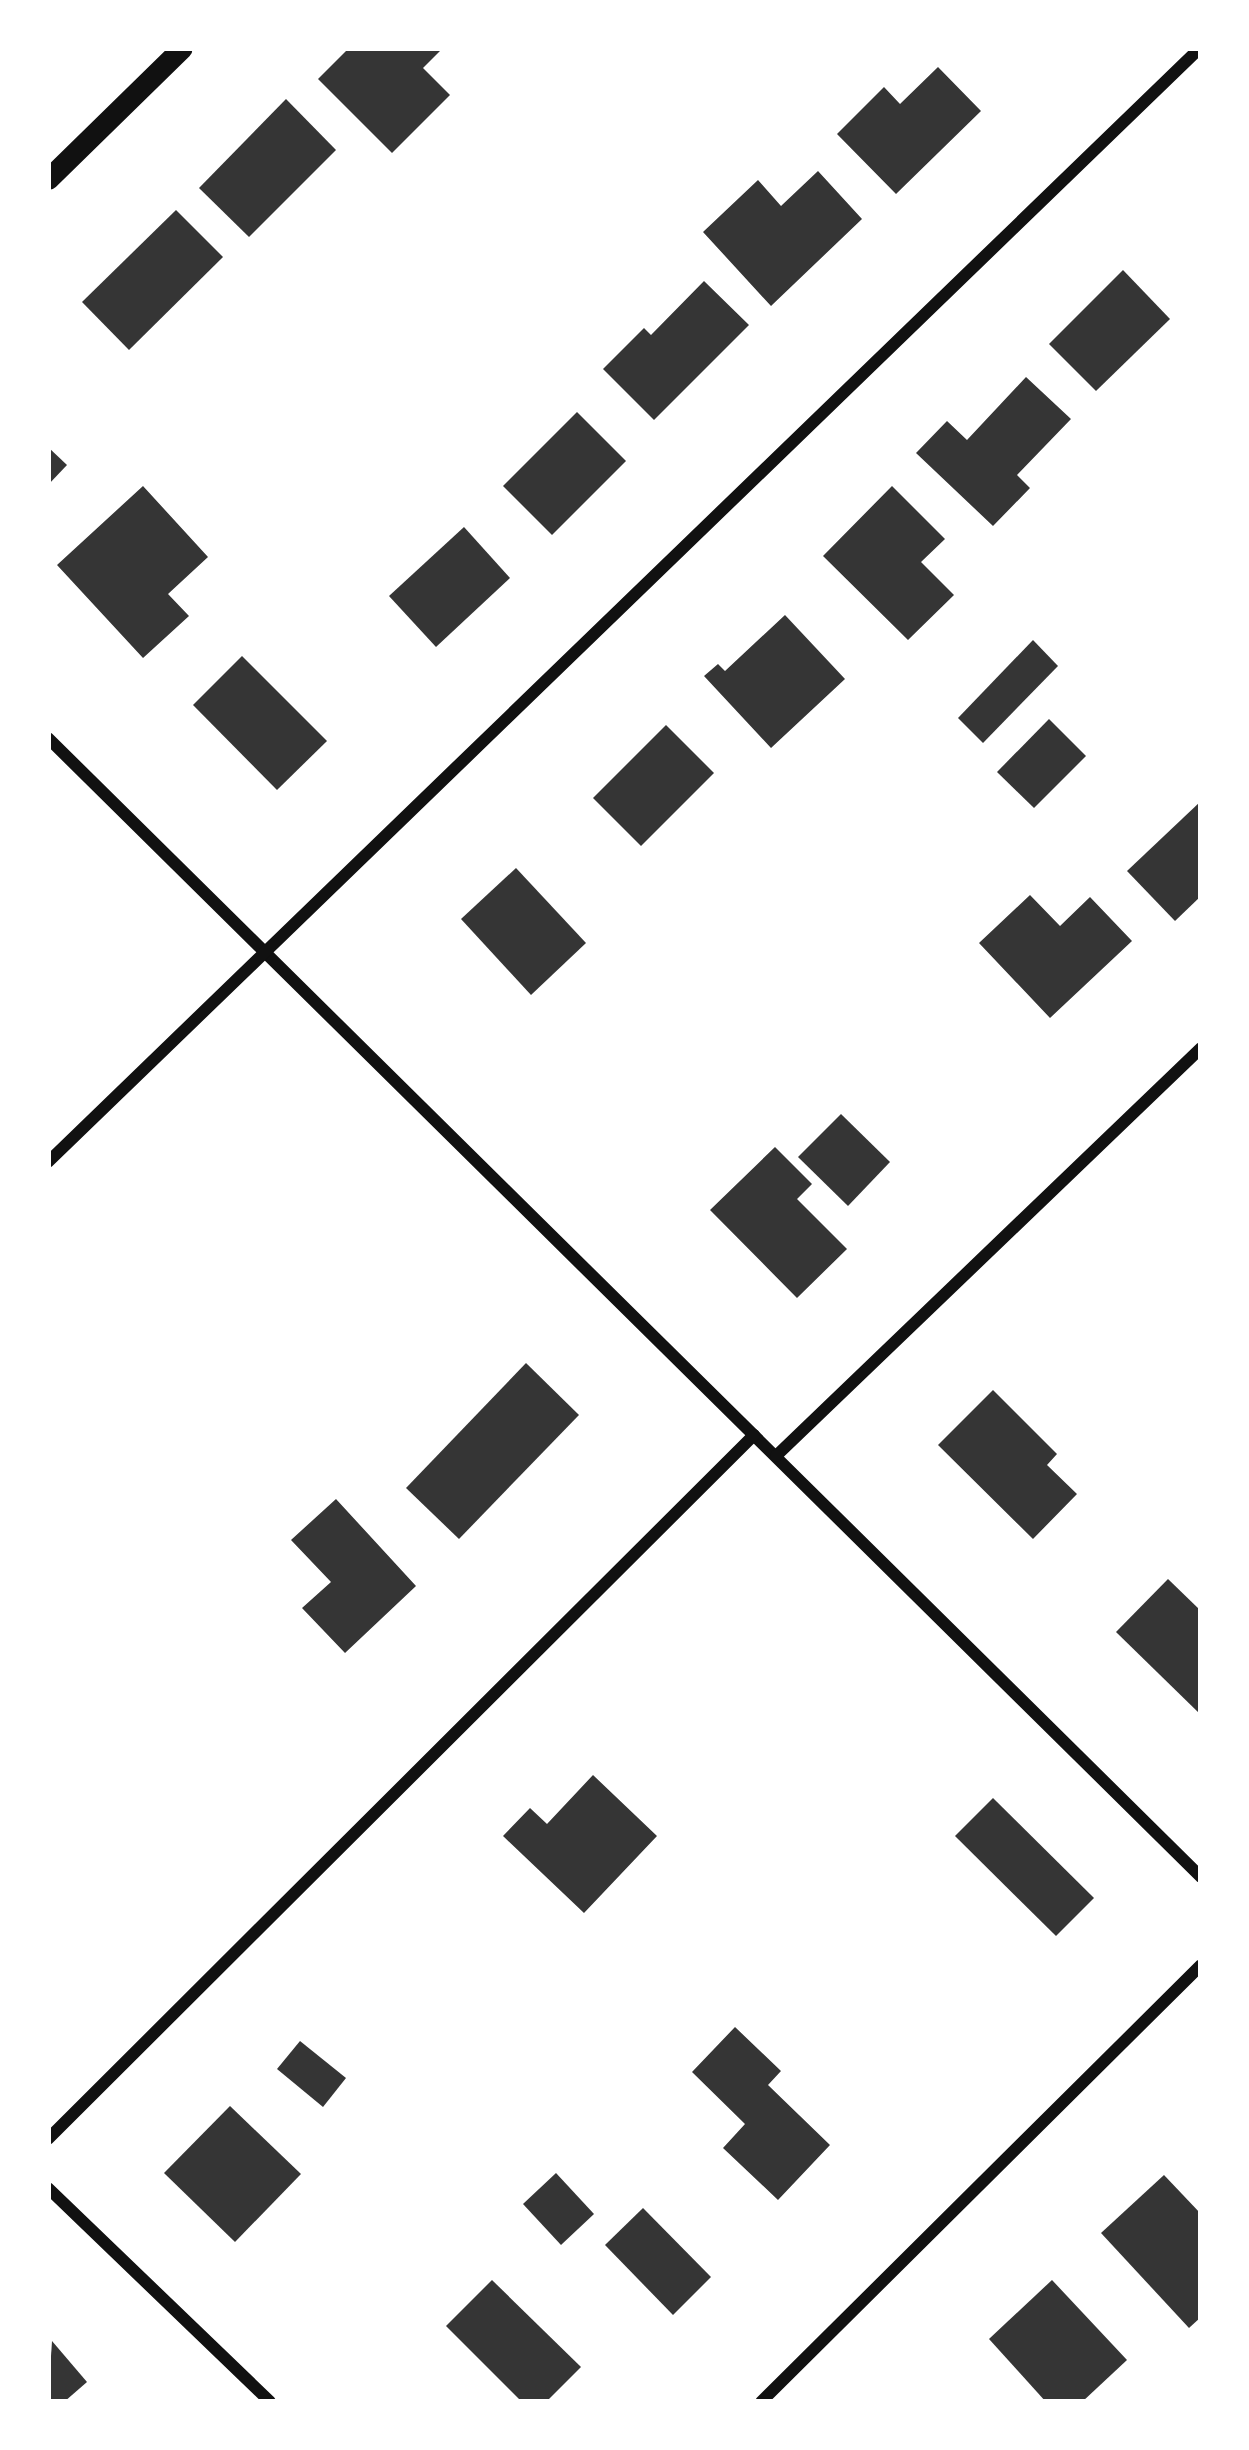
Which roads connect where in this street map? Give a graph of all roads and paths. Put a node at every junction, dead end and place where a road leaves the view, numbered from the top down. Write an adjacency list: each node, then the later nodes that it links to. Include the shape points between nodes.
1 (182, 48): 3 (street)
2 (1200, 48): 5 (street)
3 (48, 179)
4 (48, 738): 5 (street)
5 (265, 952): 7 (street); 8 (street)
6 (1201, 1048): 9 (street)
7 (48, 1162)
8 (754, 1435): 9 (street); 12 (street)
9 (776, 1456): 10 (street)
10 (1201, 1877)
11 (1201, 1964): 15 (street)
12 (48, 2139)
13 (48, 2188): 14 (street)
14 (270, 2402)
15 (761, 2402)

